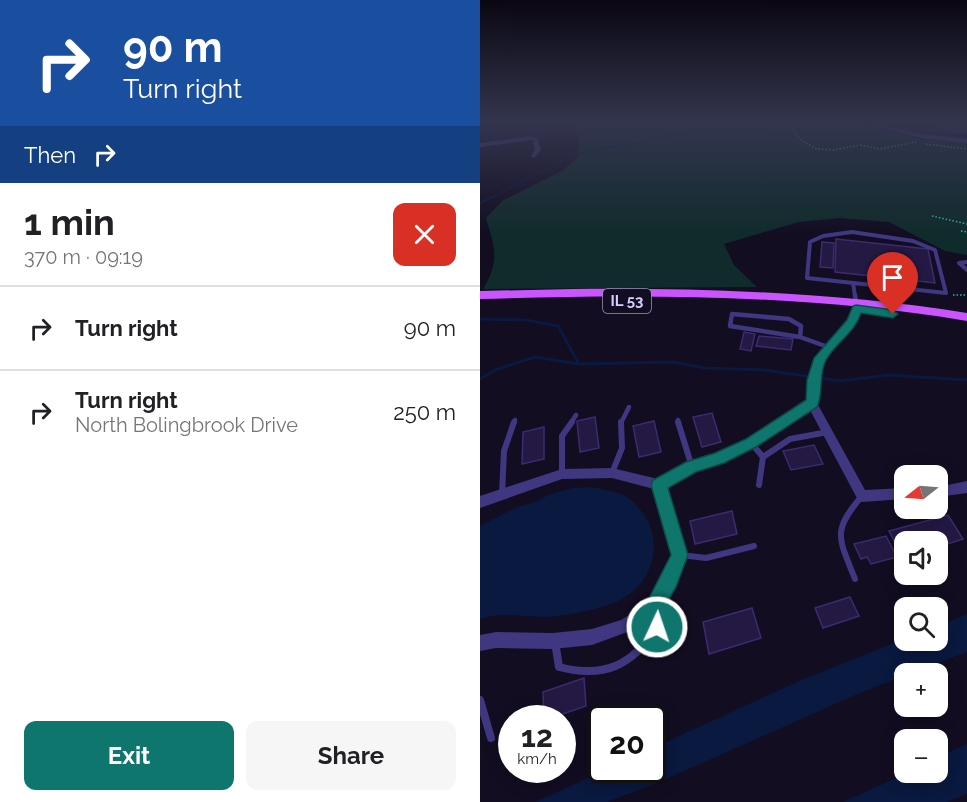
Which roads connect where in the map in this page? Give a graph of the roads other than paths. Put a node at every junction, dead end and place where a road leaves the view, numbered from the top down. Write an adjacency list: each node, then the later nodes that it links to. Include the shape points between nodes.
1 (967, 262): 2 (lane, via 959,263)
2 (967, 270)
3 (853, 283): 3 (lane, via 807,278 810,242 852,232 926,244 935,250 946,293); 6 (lane)
4 (480, 295): 6 (main road, IL 53, via 700,292)
5 (480, 304): 6 (main road, IL 53, via 660,300)
6 (856, 305): 7 (main road, IL 53); 8 (main road, IL 53); 10 (street, via 853,322)
7 (967, 318)
8 (967, 326)
9 (800, 337): 9 (lane, via 801,326 789,320 732,314 730,326); 10 (lane)
10 (828, 347): 11 (street, via 814,376)
11 (812, 403): 16 (street); 17 (street)
12 (629, 407): 20 (lane, via 621,422 622,448)
13 (576, 415): 21 (lane, via 562,436)
14 (515, 420): 27 (lane, via 504,451)
15 (678, 420): 19 (lane)
16 (828, 432): 18 (lane, via 790,439); 28 (street)
17 (751, 443): 18 (lane); 19 (street)
18 (763, 457): 23 (lane)
19 (692, 467): 22 (street)
20 (612, 472): 21 (street); 22 (street)
21 (562, 474): 27 (street)
22 (659, 485): 31 (street)
23 (759, 485)
24 (967, 487): 25 (street)
25 (948, 490)
26 (894, 494): 28 (street)
27 (501, 496): 29 (street)
28 (862, 496): 32 (lane, via 839,527)
29 (480, 502)
30 (754, 546): 31 (lane, via 706,558)
31 (679, 555): 33 (street)
32 (855, 579)
33 (654, 608): 34 (street, via 626,626 592,637); 34 (lane, via 657,627 647,645 627,662 603,672 574,672 559,667)
34 (555, 641): 35 (street)
35 (480, 643)
36 (480, 700): 37 (lane)
37 (491, 738)

